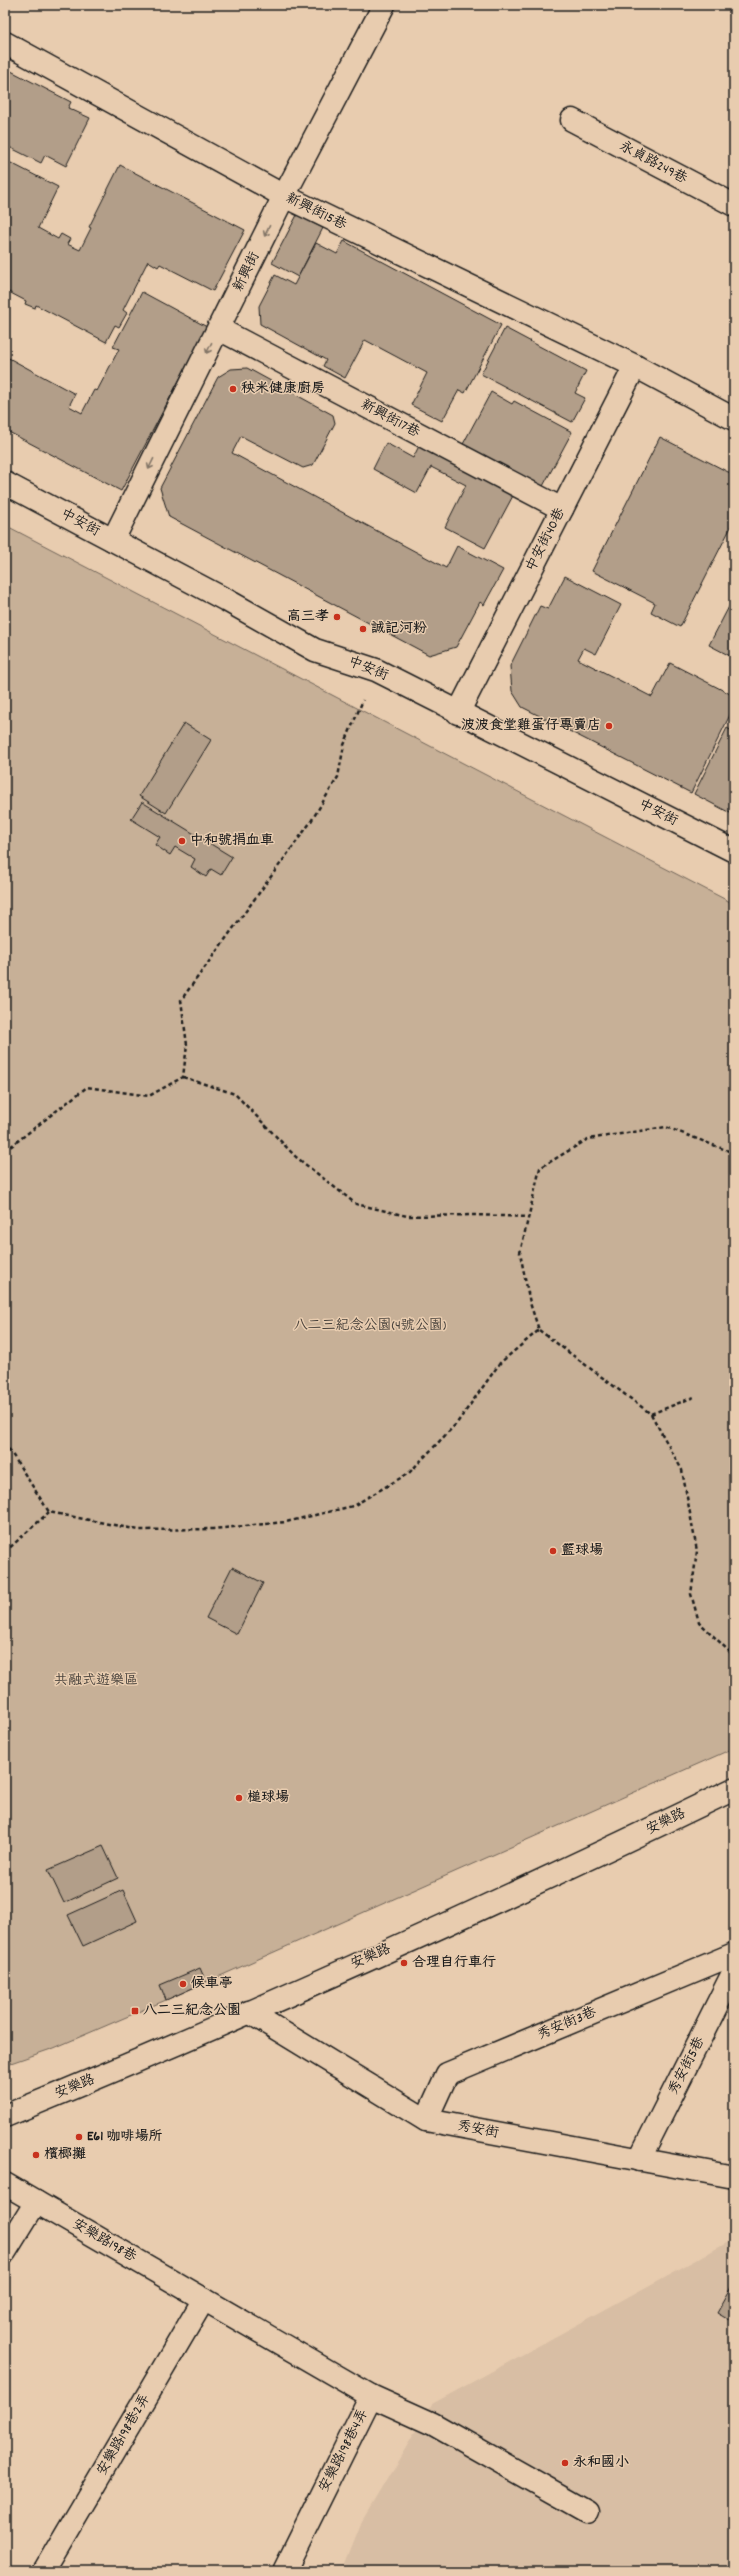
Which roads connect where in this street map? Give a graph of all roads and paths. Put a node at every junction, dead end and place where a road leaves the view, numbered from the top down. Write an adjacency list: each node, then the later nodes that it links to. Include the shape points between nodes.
1 (384, 5): 4 (street, 新興街)
2 (5, 43): 4 (street, 新興街15巷)
3 (572, 120): 5 (street, 永貞路249巷)
4 (284, 196): 6 (street, 新興街, one-way to 6); 7 (street, 新興街15巷)
5 (734, 205)
6 (218, 329): 10 (street, 新興街17巷); 11 (street, 新興街, one-way to 11)
7 (635, 366): 8 (street, 新興街15巷); 10 (street, 中安街40巷)
8 (734, 419)
9 (5, 483): 11 (street, 中安街)
10 (562, 509): 13 (street, 中安街40巷)
11 (113, 540): 12 (street, 中安街, via 315,650)
12 (376, 670): 13 (street, 中安街); 15 (path, via 344,745 338,776 310,823 181,1000 187,1045)
13 (458, 713): 14 (street, 中安街)
14 (734, 851)
15 (183, 1077): 16 (path, via 149,1096 87,1087); 18 (path, via 236,1094 296,1156 356,1204 407,1216)
16 (5, 1151)
17 (734, 1154): 18 (path, via 666,1127 588,1139 540,1168)
18 (529, 1217): 19 (path, via 520,1253 530,1303)
19 (539, 1330): 21 (path); 23 (path, via 500,1363 457,1423 409,1473 353,1506 286,1522 213,1529 139,1530)
20 (694, 1397): 21 (path)
21 (652, 1414): 25 (path, via 682,1470 697,1552 690,1594 700,1622)
22 (5, 1443): 23 (path)
23 (49, 1512): 24 (path)
24 (5, 1552)
25 (734, 1656)
26 (734, 1789): 29 (street, 安樂路, via 618,1845)
27 (734, 1954): 31 (street, 秀安街3巷, via 447,2074)
28 (734, 1971): 32 (street, 秀安街5巷)
29 (249, 2012): 30 (street, 安樂路, via 166,2050); 31 (street, 秀安街)
30 (5, 2116)
31 (426, 2120): 32 (street, 秀安街)
32 (639, 2160): 33 (street, 秀安街)
33 (734, 2177)
34 (5, 2184): 35 (street, 安樂路198巷)
35 (36, 2202): 36 (street); 37 (street, 安樂路198巷)
36 (5, 2252)
37 (204, 2298): 38 (street, 安樂路198巷4弄); 40 (street, 安樂路198巷2弄)
38 (371, 2396): 39 (street, via 434,2424); 41 (street, 安樂路198巷4弄)
39 (587, 2511)
40 (44, 2571)
41 (284, 2571)

